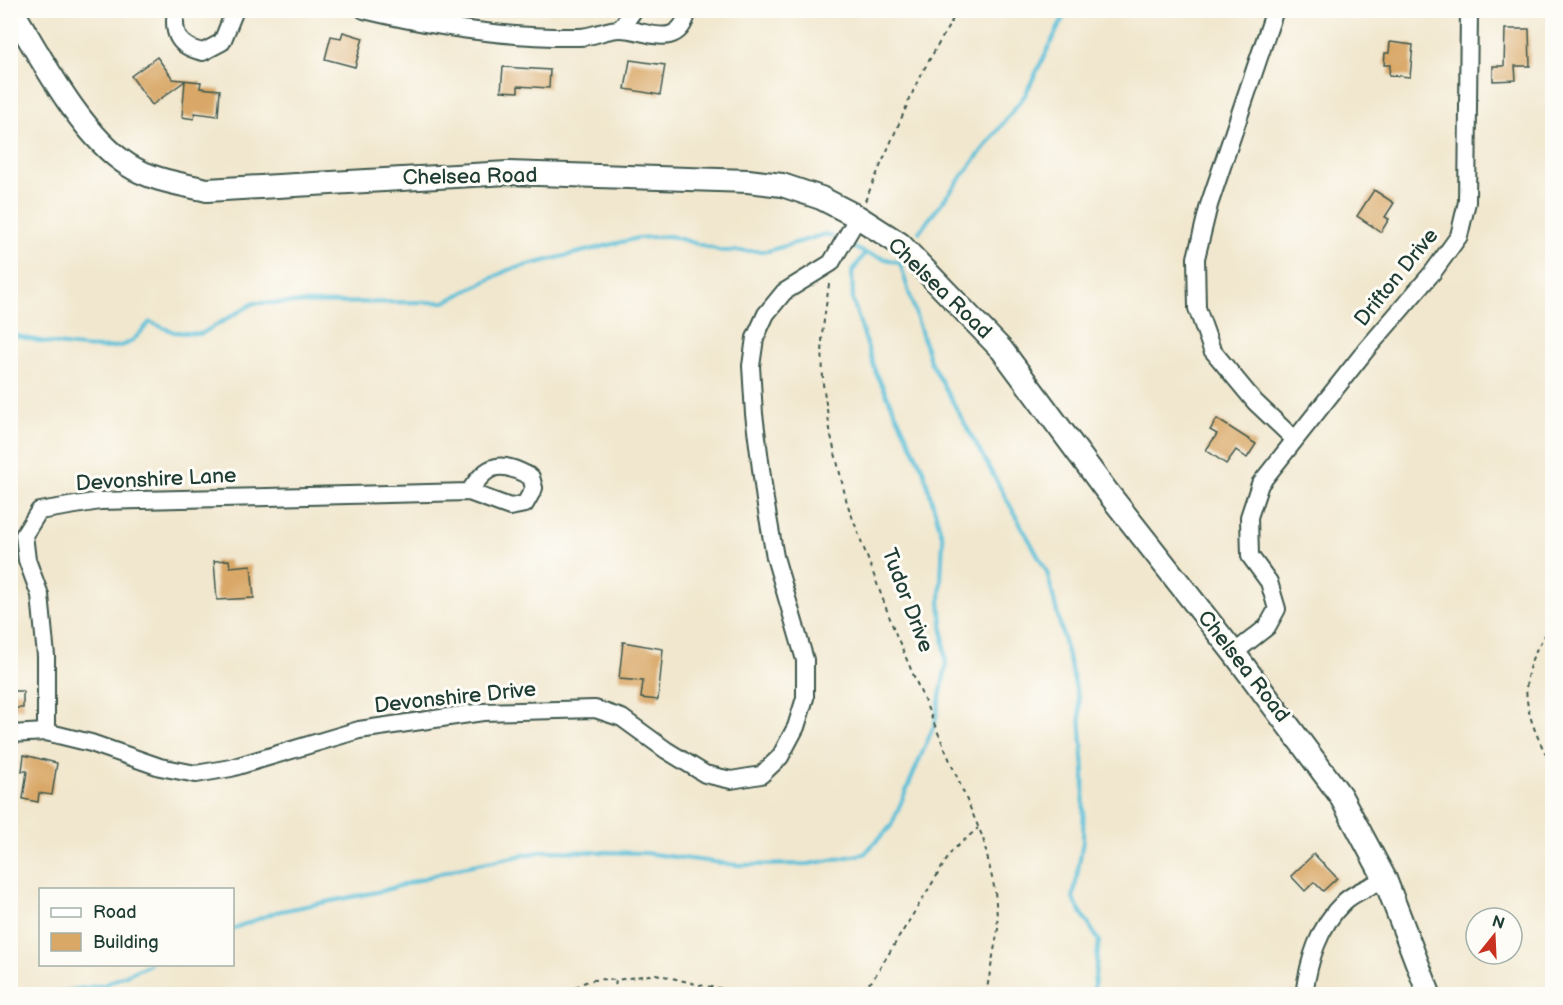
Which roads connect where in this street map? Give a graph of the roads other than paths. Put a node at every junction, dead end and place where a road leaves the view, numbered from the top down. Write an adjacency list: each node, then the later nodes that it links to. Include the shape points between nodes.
1 (12, 10): 10 (street, Chelsea Road, via 65,96 99,139 128,165 164,180 207,190 508,173 748,181 782,185 821,198)
2 (176, 10): 3 (street, via 176,35 182,44 203,52 222,42)
3 (235, 10)
4 (364, 10): 9 (street, via 517,36 583,37)
5 (634, 10): 9 (street)
6 (688, 10): 9 (street, via 686,22 665,36)
7 (1275, 10): 11 (street, via 1209,205 1196,258 1197,308 1212,350 1255,402)
8 (1468, 10): 11 (street, Drifton Drive, via 1467,202 1459,236)
9 (620, 29)
10 (858, 217): 13 (street, Chelsea Road, via 900,244 1002,350); 14 (street, Devonshire Drive, via 831,263 784,292 766,314 755,338 751,366 765,500 776,557 805,660 805,698 796,727 780,757 761,775 731,780 705,774 622,718 595,709 483,712 359,730 231,768 196,774)
11 (1294, 439): 13 (street, Drifton Drive, via 1260,484 1249,517 1250,556 1269,582 1277,609 1268,627)
12 (469, 492): 14 (street, Devonshire Lane, via 100,501 39,511 24,535 27,560 40,596 46,656)
13 (1234, 653): 16 (street, Chelsea Road, via 1340,795)
14 (46, 732): 15 (street, Devonshire Drive)
15 (10, 734)
16 (1385, 879): 17 (street, via 1345,901 1326,926 1309,958); 18 (street, Chelsea Road)
17 (1304, 994)
18 (1429, 994)

